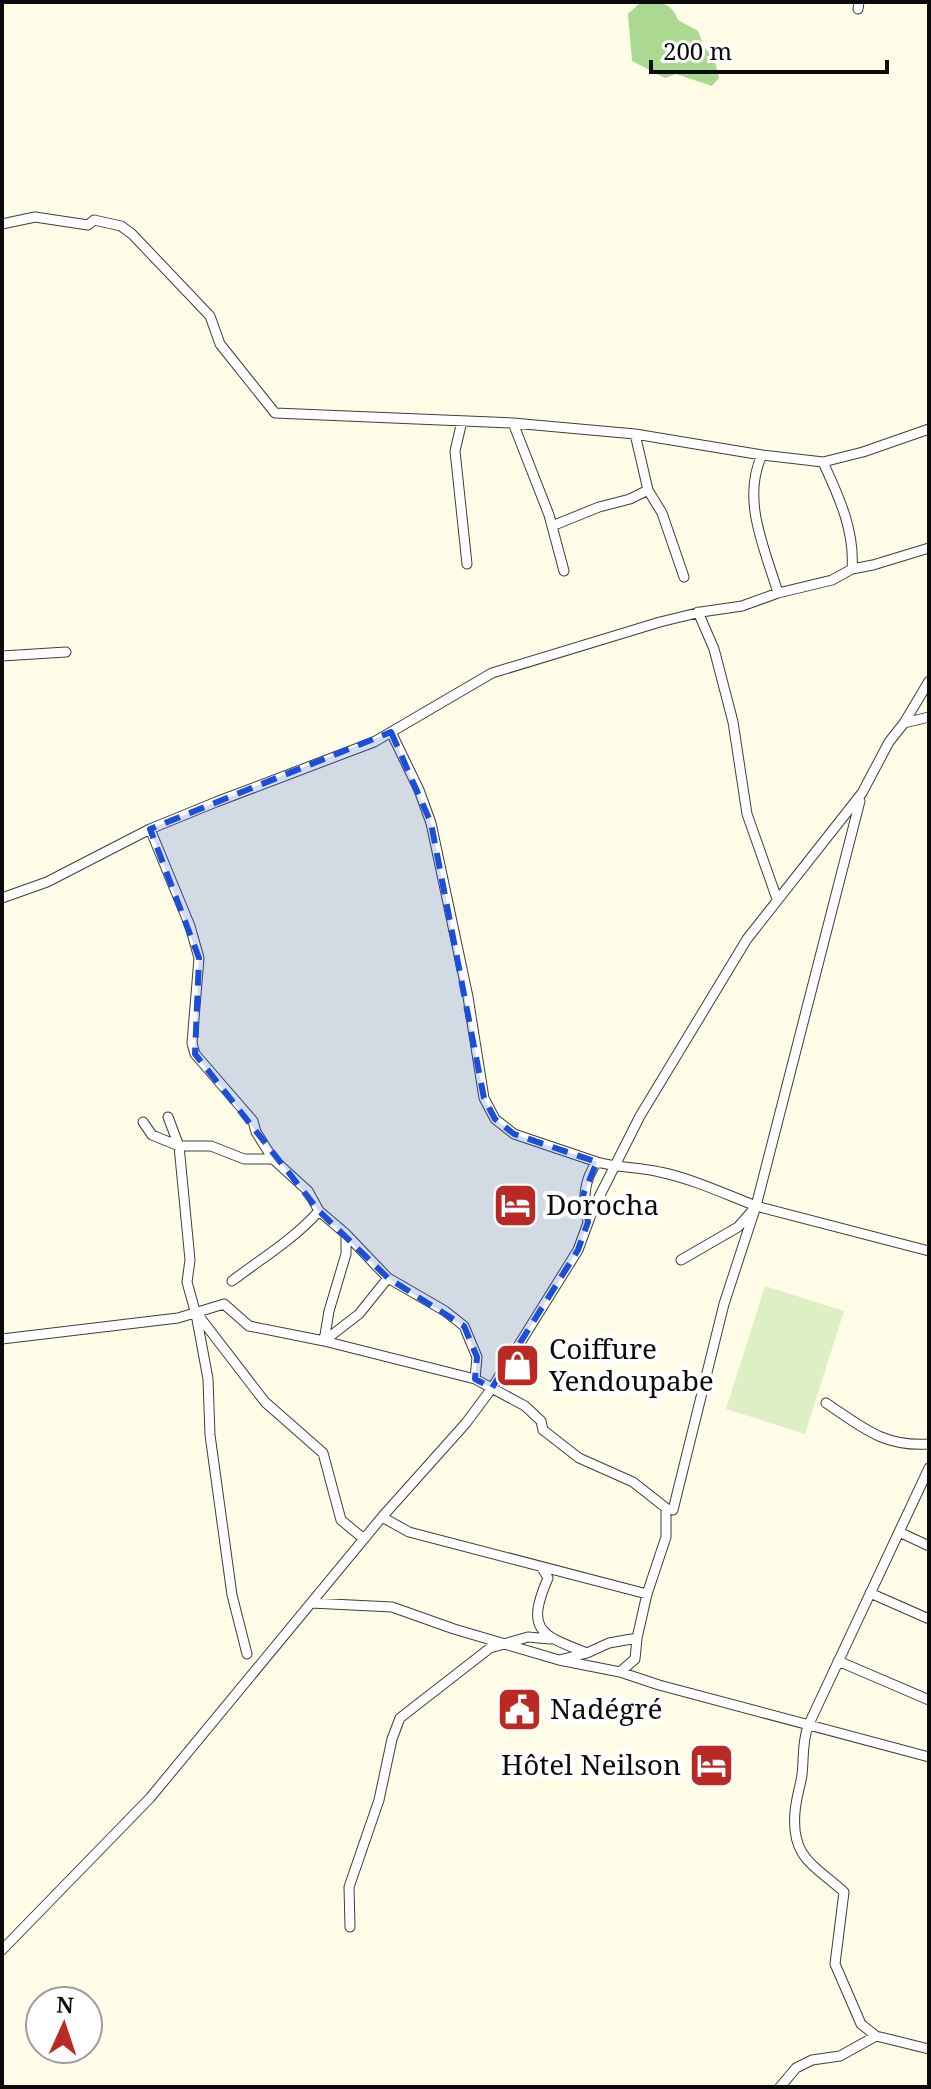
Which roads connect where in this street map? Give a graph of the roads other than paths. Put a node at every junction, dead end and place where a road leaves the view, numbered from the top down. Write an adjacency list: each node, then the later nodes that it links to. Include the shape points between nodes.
1 (2, 224): 2 (street, via 35,217 121,226 210,316 220,344 275,413)
2 (462, 421): 3 (street); 11 (street, via 455,451)
3 (513, 423): 5 (street); 9 (street)
4 (929, 429): 7 (street)
5 (635, 434): 6 (street); 8 (street)
6 (762, 455): 7 (street); 15 (street, via 754,514)
7 (823, 462): 12 (street, via 841,502)
8 (648, 490): 9 (street); 14 (street, via 662,513)
9 (552, 526): 13 (street)
10 (929, 548): 12 (street)
11 (467, 564)
12 (852, 569): 15 (street, via 832,580)
13 (564, 571)
14 (684, 577)
15 (778, 593): 16 (street, via 742,606)
16 (698, 612): 22 (street, via 492,673); 26 (street, via 714,649 733,722 747,814)
17 (66, 652): 18 (street)
18 (2, 656)
19 (929, 681): 21 (street)
20 (929, 717): 21 (street)
21 (904, 723): 23 (street)
22 (391, 732): 24 (street); 31 (street, via 431,823 484,1098 495,1119 514,1134)
23 (862, 793): 26 (street); 33 (street)
24 (150, 829): 25 (street, via 47,882); 30 (street, via 199,958 194,1050 253,1121)
25 (2, 898)
26 (777, 899): 32 (street, via 747,939)
27 (168, 1117): 29 (street)
28 (143, 1122): 29 (street, via 152,1135)
29 (179, 1146): 30 (street, via 211,1146 244,1159); 41 (street, via 190,1260 187,1282)
30 (273, 1159): 34 (street, via 308,1191)
31 (597, 1162): 32 (street); 35 (street, via 583,1195)
32 (614, 1168): 33 (street, via 663,1172); 35 (street)
33 (756, 1206): 37 (street); 38 (street, via 738,1227); 49 (street, via 724,1304)
34 (319, 1211): 36 (street); 40 (street)
35 (588, 1222): 45 (street, via 578,1250)
36 (346, 1234): 39 (street); 43 (street, via 346,1254)
37 (929, 1251)
38 (681, 1260)
39 (388, 1278): 43 (street, via 359,1314); 44 (street, via 464,1326 477,1357)
40 (232, 1281)
41 (195, 1311): 42 (street, via 178,1318); 43 (street, via 224,1304 249,1326); 52 (street, via 265,1402 323,1453 341,1520); 63 (street, via 208,1379 210,1435 232,1595)
42 (2, 1339)
43 (324, 1341): 44 (street)
44 (475, 1379): 45 (street)
45 (492, 1388): 50 (street); 56 (street, via 525,1406 543,1430 579,1458 633,1482 666,1508 666,1537)
46 (826, 1403): 47 (street, via 878,1438)
47 (929, 1444)
48 (929, 1468): 51 (street)
49 (673, 1510)
50 (382, 1517): 52 (street); 54 (street, via 409,1532)
51 (899, 1532): 53 (street); 55 (street)
52 (364, 1539): 57 (street)
53 (929, 1546)
54 (542, 1568): 56 (street); 60 (street, via 548,1578 537,1608 539,1625)
55 (870, 1593): 58 (street); 65 (street)
56 (647, 1594): 59 (street)
57 (311, 1603): 61 (street, via 392,1607); 71 (street, via 150,1798)
58 (929, 1619)
59 (637, 1638): 62 (street); 66 (street, via 635,1659)
60 (550, 1639): 61 (street, via 528,1637); 62 (street)
61 (508, 1644): 64 (street); 70 (street, via 490,1648 400,1718 349,1887)
62 (587, 1653): 64 (street)
63 (247, 1654)
64 (559, 1660): 66 (street)
65 (838, 1661): 67 (street); 68 (street)
66 (620, 1672): 68 (street)
67 (929, 1700)
68 (808, 1726): 69 (street); 72 (street, via 795,1841 814,1868 844,1892 835,1964 861,2024)
69 (929, 1757)
70 (350, 1927)
71 (2, 1950)
72 (876, 2036): 73 (street); 74 (street, via 840,2056 796,2068)
73 (929, 2049)
74 (780, 2087)

